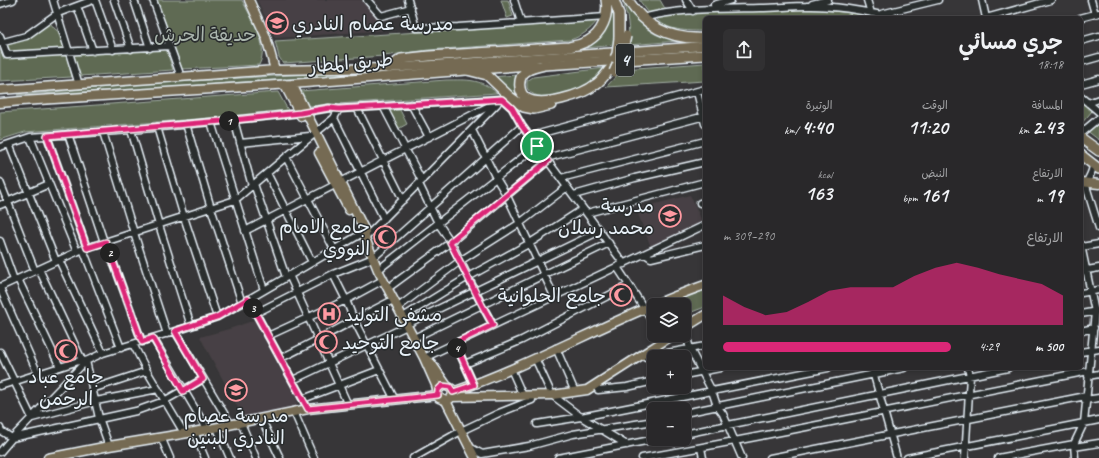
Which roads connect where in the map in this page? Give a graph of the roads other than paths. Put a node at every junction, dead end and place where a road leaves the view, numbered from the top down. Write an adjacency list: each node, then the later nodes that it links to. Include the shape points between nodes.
1 (12, 0): 23 (street)
2 (53, 0): 29 (street)
3 (94, 0): 25 (street); 50 (street)
4 (114, 0): 49 (street)
5 (134, 0): 48 (street)
6 (153, 0): 46 (street)
7 (249, 0): 58 (main road, via 266,37)
8 (367, 0): 27 (street, via 381,16)
9 (408, 0): 27 (street)
10 (514, 0): 39 (street)
11 (606, 0): 36 (highway)
12 (614, 0): 42 (highway)
13 (620, 0): 42 (highway, via 624,19)
14 (628, 0): 38 (highway, 4)
15 (686, 0): 28 (street)
16 (731, 0): 24 (street)
17 (828, 0): 26 (street)
18 (867, 0): 30 (street)
19 (938, 0): 31 (street)
20 (982, 0): 34 (street)
21 (1051, 0): 35 (street)
22 (1091, 0): 32 (street)
23 (0, 4)
24 (714, 5): 26 (street, via 761,8); 28 (street)
25 (77, 6): 29 (street); 51 (street)
26 (806, 6): 30 (street, via 832,7)
27 (411, 8): 39 (street, via 416,28)
28 (692, 11): 38 (street, via 656,14)
29 (58, 13): 45 (street, via 26,36); 52 (street)
30 (867, 14): 31 (street)
31 (879, 14): 33 (street)
32 (1097, 14): 37 (street)
33 (888, 16)
34 (986, 16)
35 (993, 16)
36 (606, 17): 39 (street); 57 (highway, via 603,26 594,37 569,48 402,59)
37 (1083, 17)
38 (642, 18): 43 (highway, 4, via 659,30 676,36)
39 (521, 22)
40 (0, 36): 45 (street)
41 (1099, 36): 44 (street)
42 (622, 37): 60 (highway, bridge)
43 (703, 38)
44 (1083, 40)
45 (1, 43): 52 (street, via 7,55)
46 (169, 46): 48 (street); 61 (street)
47 (703, 46): 57 (main road, طريق المطار)
48 (150, 48): 49 (street)
49 (131, 49): 50 (street)
50 (113, 50): 51 (street)
51 (93, 51): 52 (street)
52 (70, 52): 65 (street)
53 (703, 55): 56 (highway, طريق المطار / 4)
54 (1099, 57): 55 (street)
55 (1083, 61)
56 (544, 65): 59 (main road, طريق المطار); 60 (highway, 4, via 524,73 521,79 521,93 533,101 580,94)
57 (389, 68): 58 (main road, طريق المطار)
58 (275, 70): 61 (main road, طريق المطار)
59 (467, 70): 60 (highway, via 487,75 510,97 524,107 534,109 581,99 603,85); 64 (main road, طريق المطار)
60 (611, 71)
61 (181, 77): 65 (main road, طريق المطار)
62 (1099, 79): 63 (street)
63 (1083, 83)
64 (288, 84): 72 (main road, طريق المطار); 79 (main road)
65 (79, 85): 67 (main road, طريق المطار)
66 (703, 90): 68 (street)
67 (0, 91)
68 (697, 92): 80 (street); 96 (street)
69 (502, 99): 74 (street); 87 (street, via 512,108); 90 (street); 98 (street)
70 (1083, 99): 73 (street)
71 (1099, 100): 73 (street)
72 (0, 102)
73 (1088, 102): 78 (street)
74 (411, 104): 75 (street); 98 (street)
75 (384, 106): 76 (street); 105 (street)
76 (356, 108): 77 (street); 111 (street)
77 (339, 109): 79 (street, via 329,108); 82 (street)
78 (1099, 112)
79 (303, 113): 84 (street); 94 (main road)
80 (703, 113)
81 (703, 116): 110 (street)
82 (334, 118): 94 (street); 114 (street)
83 (1099, 118): 91 (street)
84 (234, 120): 85 (street); 101 (street)
85 (211, 122): 86 (street); 131 (street)
86 (186, 124): 88 (street); 137 (street)
87 (522, 126): 96 (street); 109 (street)
88 (157, 127): 89 (street); 141 (street)
89 (131, 130): 92 (street); 146 (street)
90 (472, 130): 109 (street); 121 (street)
91 (1083, 131)
92 (102, 132): 93 (street); 151 (street)
93 (68, 134): 95 (street); 154 (street)
94 (313, 134): 101 (street); 107 (street); 123 (main road)
95 (47, 136): 97 (street); 162 (street)
96 (531, 136): 103 (street)
97 (30, 137): 102 (street); 122 (street)
98 (429, 137): 105 (street)
99 (1083, 139): 106 (highway)
100 (703, 142): 117 (street)
101 (240, 143): 125 (street)
102 (9, 144): 104 (street); 127 (street)
103 (537, 146): 110 (street); 116 (street)
104 (0, 147)
105 (405, 149): 111 (street); 121 (street)
106 (1099, 151)
107 (286, 157): 115 (street); 130 (street)
108 (1083, 157): 113 (highway)
109 (485, 158): 116 (street); 136 (street)
110 (547, 159): 117 (street); 129 (street)
111 (383, 160): 114 (street); 132 (street)
112 (703, 162): 128 (street)
113 (1096, 167): 120 (street)
114 (362, 172): 123 (street); 142 (street)
115 (267, 173): 125 (street); 139 (street)
116 (496, 178): 129 (street); 144 (street)
117 (561, 178): 126 (street)
118 (0, 182): 133 (street)
119 (703, 182): 140 (street)
120 (1084, 182): 124 (main road); 135 (street)
121 (420, 183): 132 (street); 136 (street)
122 (49, 184): 127 (street); 162 (street)
123 (338, 184): 130 (street); 152 (main road, via 365,231)
124 (1099, 184)
125 (253, 185): 131 (street); 143 (street)
126 (567, 187): 128 (street); 145 (street)
127 (29, 193): 133 (street); 165 (street)
128 (574, 195): 140 (street)
129 (507, 196): 145 (street); 155 (street)
130 (308, 199): 139 (street); 161 (street)
131 (235, 200): 137 (street); 150 (street)
132 (403, 200): 142 (street)
133 (8, 202): 134 (street); 172 (street)
134 (0, 205)
135 (1093, 205): 138 (street); 148 (street)
136 (430, 207): 144 (street); 164 (street)
137 (210, 208): 141 (street); 195 (street)
138 (1099, 209)
139 (286, 210): 143 (street); 166 (street)
140 (585, 211): 149 (street); 156 (street)
141 (184, 217): 146 (street); 205 (street)
142 (384, 219): 152 (street)
143 (267, 220): 150 (street); 177 (street)
144 (438, 223): 155 (street); 173 (street)
145 (520, 223): 156 (street); 167 (street)
146 (159, 225): 151 (street); 211 (street)
147 (703, 226): 163 (street)
148 (1099, 228)
149 (600, 231): 157 (street); 168 (street)
150 (245, 232): 185 (street)
151 (134, 233): 154 (street); 215 (street)
152 (363, 236): 161 (street); 164 (main road)
153 (0, 241): 179 (street)
154 (105, 242): 162 (street); 220 (street)
155 (450, 242): 167 (street); 184 (street)
156 (530, 243): 168 (street); 178 (street)
157 (609, 243): 169 (street); 176 (street)
158 (1099, 244): 160 (street)
159 (703, 245): 163 (street, via 651,258)
160 (1083, 246)
161 (334, 249): 166 (street)
162 (82, 250): 165 (street); 227 (street)
163 (645, 254): 169 (street)
164 (373, 258): 173 (main road); 175 (street)
165 (58, 261): 172 (street); 234 (street)
166 (312, 262): 177 (street)
167 (460, 262): 178 (street); 196 (street)
168 (538, 262): 176 (street); 187 (street)
169 (624, 264): 170 (street)
170 (617, 267): 181 (street); 191 (street)
171 (1099, 268): 174 (street)
172 (37, 270): 179 (street); 239 (street)
173 (378, 270): 180 (main road)
174 (1084, 271): 188 (street)
175 (333, 274): 189 (street); 194 (street)
176 (543, 274): 191 (street); 197 (street)
177 (288, 276): 185 (street); 189 (street)
178 (468, 277): 187 (street); 208 (street)
179 (16, 279): 183 (street); 242 (street)
180 (383, 280): 184 (main road); 194 (street)
181 (629, 285): 199 (street); 241 (street, via 522,340)
182 (703, 286): 192 (main road)
183 (0, 287): 253 (street)
184 (388, 288): 196 (main road)
185 (264, 290): 193 (street)
186 (1099, 290): 188 (street)
187 (474, 291): 197 (street); 208 (street)
188 (1091, 291): 190 (street); 200 (street)
189 (297, 292): 201 (street); 206 (street)
190 (1083, 293)
191 (554, 296): 210 (street)
192 (677, 298)
193 (248, 299): 195 (street); 201 (street)
194 (346, 300): 206 (street); 207 (street)
195 (242, 303): 205 (street)
196 (395, 304): 207 (street); 208 (main road)
197 (482, 305): 210 (street); 218 (street)
198 (647, 308): 199 (main road)
199 (644, 309): 202 (street); 228 (main road)
200 (1097, 311): 203 (street); 212 (street)
201 (256, 314): 216 (street)
202 (647, 314)
203 (1083, 314)
204 (703, 316): 209 (main road)
205 (217, 317): 211 (street)
206 (308, 317): 216 (street); 219 (street)
207 (354, 320): 219 (street); 225 (street)
208 (405, 322): 218 (main road); 225 (street)
209 (691, 323)
210 (493, 325): 223 (street)
211 (191, 326): 213 (street)
212 (1094, 328): 214 (street); 231 (street)
213 (175, 331): 215 (street); 258 (street)
214 (1083, 331)
215 (167, 334): 217 (street)
216 (268, 336): 236 (street)
217 (153, 338): 220 (street); 268 (street)
218 (414, 338): 237 (main road)
219 (319, 340): 236 (street); 240 (street)
220 (142, 342): 224 (street)
221 (658, 342): 235 (main road)
222 (688, 342): 230 (street)
223 (455, 343): 237 (street); 241 (street)
224 (133, 344): 227 (street); 250 (street)
225 (366, 345): 240 (street); 244 (street)
226 (703, 346): 230 (street)
227 (121, 348): 234 (street)
228 (556, 348): 238 (main road); 270 (street)
229 (1099, 348): 231 (street)
230 (690, 349): 235 (street, via 646,357); 252 (street)
231 (1091, 350): 233 (street); 255 (street)
232 (0, 352): 260 (street)
233 (1083, 352)
234 (103, 353): 239 (street)
235 (644, 354): 263 (main road)
236 (281, 358): 259 (street)
237 (424, 358): 271 (main road); 273 (main road, via 431,363)
238 (535, 358): 243 (main road); 275 (street)
239 (84, 360): 242 (street); 266 (street); 291 (street)
240 (329, 363): 259 (street); 265 (street)
241 (465, 364): 262 (street)
242 (60, 367): 253 (street)
243 (511, 369): 262 (main road); 276 (street)
244 (379, 370): 265 (street); 281 (street)
245 (710, 370): 252 (street)
246 (818, 370): 269 (street)
247 (883, 370): 251 (street)
248 (968, 370): 257 (street)
249 (998, 370): 257 (street)
250 (147, 371): 266 (street); 267 (street)
251 (873, 371): 274 (street); 285 (street)
252 (701, 372): 254 (street); 269 (street)
253 (38, 374): 260 (street)
254 (691, 374)
255 (1088, 374): 256 (street); 272 (street); 278 (street)
256 (1099, 374)
257 (970, 376): 272 (street); 274 (street)
258 (203, 379): 268 (street); 300 (street)
259 (293, 380): 280 (street)
260 (14, 381): 264 (street); 291 (street)
261 (647, 383): 263 (street, via 598,390)
262 (474, 385): 273 (main road)
263 (596, 385): 270 (main road)
264 (0, 386)
265 (340, 386): 280 (street); 284 (street)
266 (92, 389): 282 (street)
267 (158, 389): 282 (street); 283 (street)
268 (183, 391): 283 (street); 303 (street)
269 (712, 391): 285 (street); 290 (street)
270 (575, 392): 275 (main road)
271 (438, 393): 273 (main road, via 441,399); 273 (main road, via 442,386); 281 (main road)
272 (969, 393): 289 (street); 294 (street)
273 (449, 394): 276 (main road); 306 (main road)
274 (879, 394): 289 (street); 301 (street)
275 (552, 395): 277 (main road); 290 (street)
276 (523, 396): 277 (main road)
277 (532, 396): 306 (street, via 532,400)
278 (1086, 398): 279 (street); 294 (street); 298 (street)
279 (1099, 398)
280 (303, 399): 286 (street)
281 (395, 400): 284 (main road)
282 (96, 401): 291 (street); 292 (street)
283 (164, 401): 292 (street, via 136,411); 309 (street)
284 (348, 405): 286 (main road)
285 (717, 406): 288 (street); 301 (street)
286 (308, 409): 287 (main road)
287 (294, 412): 293 (main road); 331 (street)
288 (691, 412)
289 (885, 412): 310 (street); 314 (street)
290 (581, 417): 299 (street); 304 (street)
291 (32, 418): 312 (street)
292 (100, 418): 312 (street); 318 (street)
293 (261, 418): 297 (main road); 330 (street)
294 (967, 419): 310 (street); 319 (street)
295 (1099, 420): 298 (street)
296 (647, 422): 304 (street)
297 (241, 423): 300 (main road); 329 (street)
298 (1084, 423): 317 (street); 319 (street)
299 (537, 424)
300 (231, 425): 302 (main road)
301 (728, 425): 308 (street); 314 (street)
302 (217, 428): 303 (main road); 328 (street)
303 (206, 429): 307 (main road)
304 (603, 429): 316 (street); 320 (street, via 482,454)
305 (0, 430): 312 (street)
306 (462, 431): 320 (main road); 332 (street)
307 (194, 432): 309 (main road); 327 (street)
308 (691, 433)
309 (184, 434): 311 (main road)
310 (891, 434): 338 (street); 339 (street)
311 (161, 437): 318 (main road); 326 (street)
312 (12, 438): 322 (street)
313 (647, 441): 316 (street)
314 (734, 441): 321 (street); 337 (street)
315 (1099, 443): 317 (street)
316 (627, 445): 334 (street)
317 (1074, 445): 342 (street); 343 (street)
318 (109, 446): 325 (main road)
319 (966, 446): 340 (street); 341 (street)
320 (470, 448): 333 (main road)
321 (701, 448): 323 (street); 336 (street)
322 (0, 452)
323 (665, 456): 335 (street)
324 (48, 458): 325 (main road)
325 (51, 458)
326 (170, 458)
327 (205, 458)
328 (230, 458)
329 (256, 458)
330 (280, 458)
331 (314, 458)
332 (413, 458)
333 (475, 458)
334 (558, 458)
335 (642, 458)
336 (703, 458)
337 (742, 458)
338 (770, 458)
339 (897, 458)
340 (906, 458)
341 (965, 458)
342 (998, 458)
343 (1075, 458)

